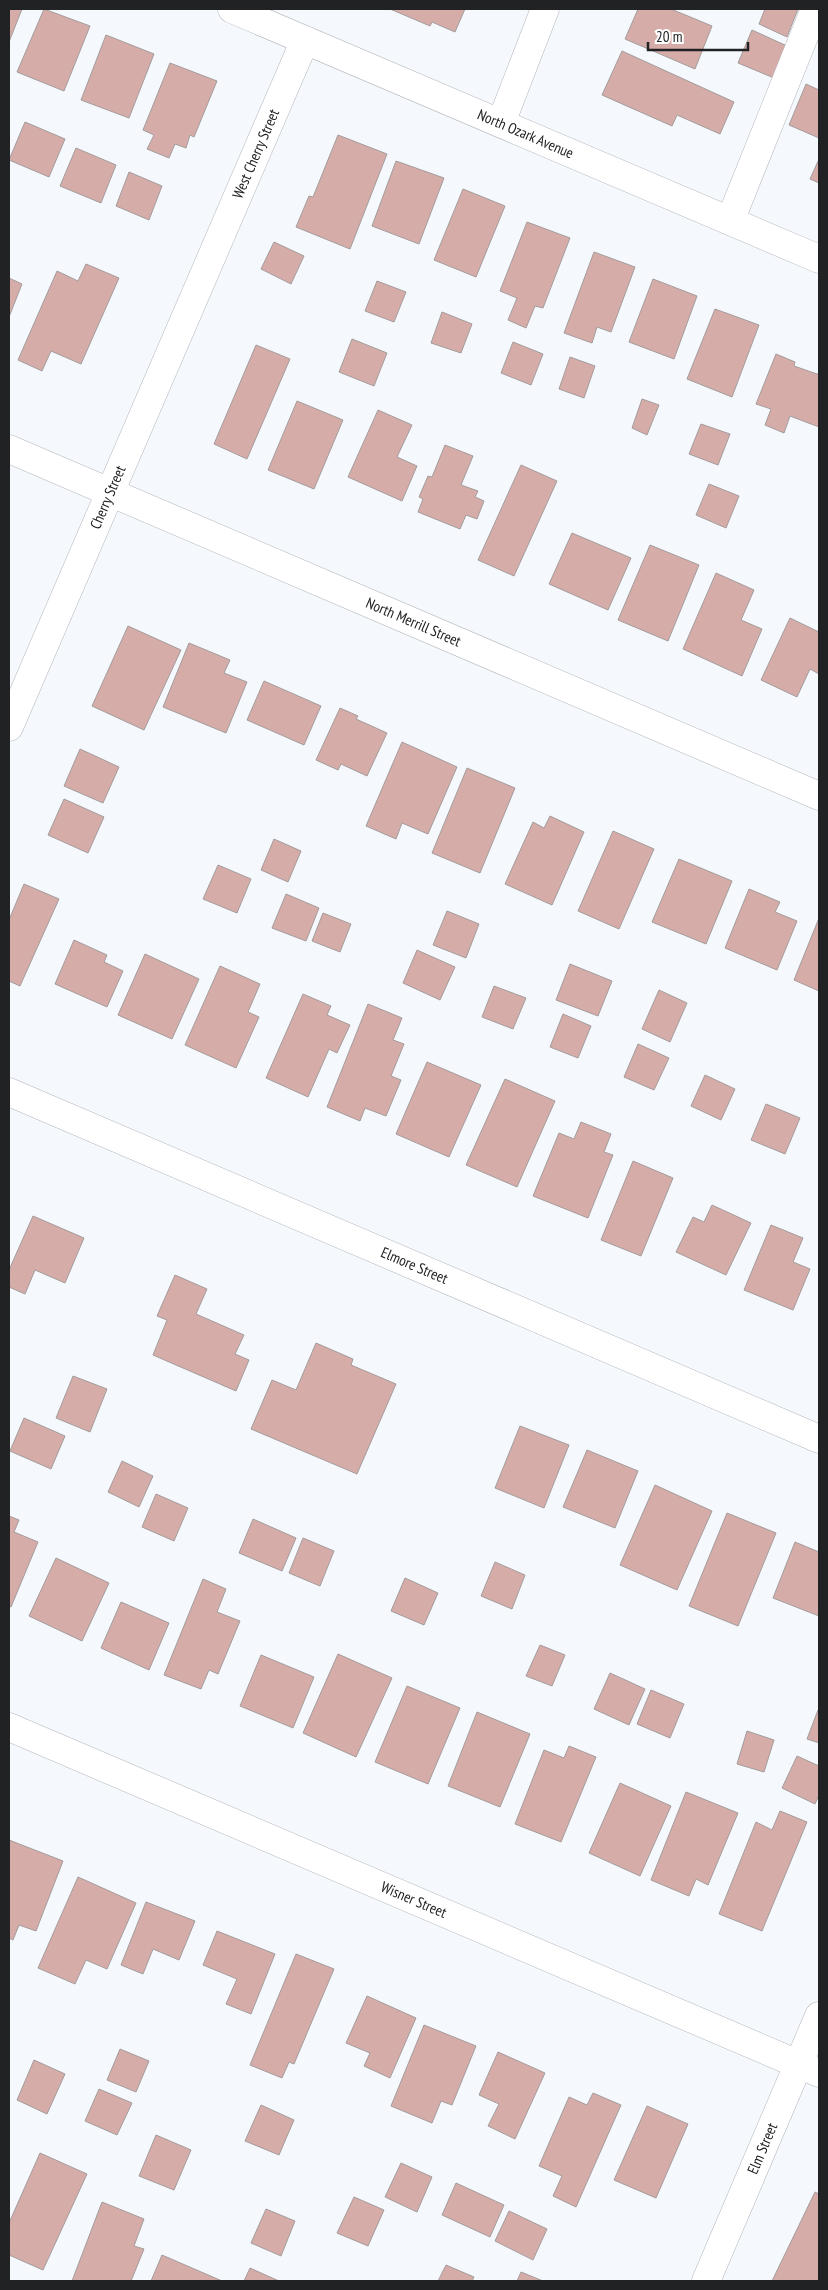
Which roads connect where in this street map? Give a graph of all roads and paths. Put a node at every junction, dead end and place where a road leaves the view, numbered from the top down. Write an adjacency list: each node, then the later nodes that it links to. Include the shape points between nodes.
1 (232, 9): 4 (street, North Ozark Avenue)
2 (545, 9): 6 (street)
3 (815, 9): 7 (street)
4 (276, 17): 5 (street, North Ozark Avenue)
5 (305, 40): 6 (street, North Ozark Avenue); 9 (street, West Cherry Street)
6 (501, 123): 7 (street, North Ozark Avenue)
7 (730, 221): 8 (street, North Ozark Avenue)
8 (819, 259)
9 (206, 267): 11 (street, Cherry Street)
10 (9, 449): 11 (street, North Merrill Street)
11 (110, 491): 12 (street, Cherry Street); 13 (street, North Merrill Street)
12 (9, 727)
13 (819, 796)
14 (9, 1092): 15 (street, Elmore Street)
15 (819, 1439)
16 (9, 1727): 18 (street, Wisner Street)
17 (819, 2016): 18 (street, Elm Street)
18 (809, 2068): 19 (street, Elm Street)
19 (706, 2281)

